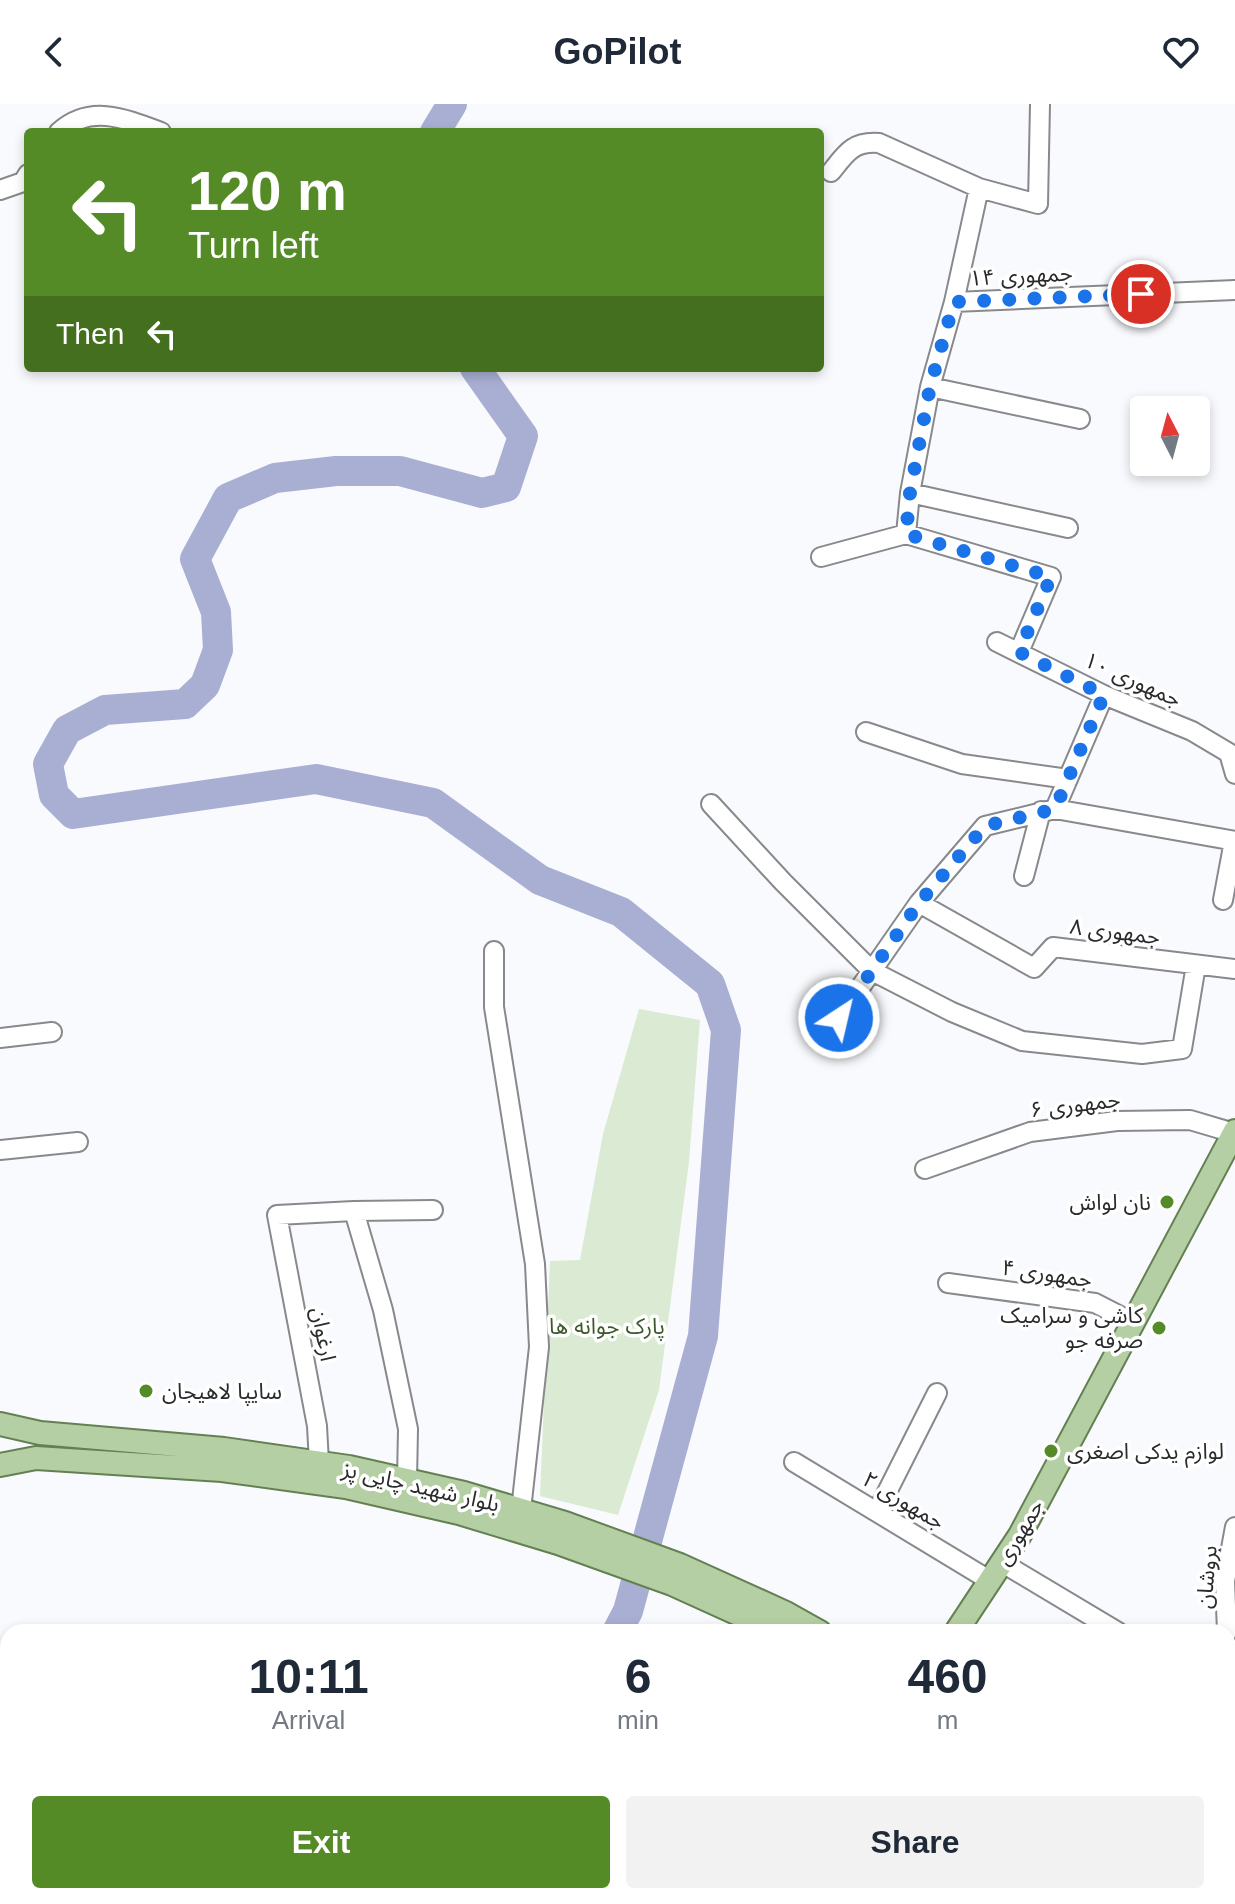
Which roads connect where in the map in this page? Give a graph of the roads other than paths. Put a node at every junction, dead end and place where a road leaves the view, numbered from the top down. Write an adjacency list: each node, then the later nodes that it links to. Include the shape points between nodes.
1 (67, 104): 3 (lane)
2 (1040, 104): 7 (lane, via 1038,204)
3 (62, 128): 4 (lane, via 95,110)
4 (151, 128)
5 (831, 172): 7 (lane, via 851,149 879,143)
6 (24, 180): 8 (lane)
7 (979, 188): 10 (lane)
8 (0, 190)
9 (1235, 290): 10 (lane, جمهوری ۱۴)
10 (954, 302): 11 (lane)
11 (930, 387): 12 (lane); 13 (lane)
12 (1080, 419)
13 (910, 493): 14 (lane); 15 (lane)
14 (1068, 528)
15 (906, 534): 16 (lane); 18 (lane, via 1051,577)
16 (821, 557)
17 (997, 642): 18 (lane, جمهوری ۱۰)
18 (1019, 652): 19 (lane, جمهوری ۱۰)
19 (1104, 695): 21 (lane, جمهوری ۱۰); 23 (lane)
20 (866, 732): 23 (lane, via 962,764)
21 (1232, 752): 22 (lane, جمهوری ۱۰)
22 (1235, 774)
23 (1068, 779): 25 (lane)
24 (711, 804): 33 (lane)
25 (1048, 810): 26 (lane); 27 (lane); 29 (lane, via 985,826)
26 (1234, 841): 28 (lane)
27 (1024, 876)
28 (1223, 900)
29 (919, 903): 31 (lane, جمهوری ۸, via 1034,968 1053,947); 33 (lane)
30 (494, 951): 51 (lane, via 494,1007 533,1250 539,1347)
31 (1196, 965): 32 (lane, جمهوری ۸); 33 (lane, via 1182,1049 1142,1054 1022,1041)
32 (1235, 969)
33 (872, 971): 34 (lane)
34 (839, 1018)
35 (52, 1032): 36 (lane)
36 (0, 1038)
37 (78, 1142): 39 (lane)
38 (1233, 1142): 40 (lane, جمهوری ۶, via 1190,1120 1117,1121 1030,1132); 44 (main road, جمهوری)
39 (0, 1150)
40 (925, 1169)
41 (433, 1210): 42 (lane)
42 (354, 1211): 48 (lane, ارغوان, via 277,1215 317,1426); 50 (lane, via 383,1310 408,1429)
43 (948, 1283): 44 (lane, جمهوری ۴, via 1095,1303)
44 (1134, 1323): 55 (main road, جمهوری, via 1020,1535)
45 (937, 1393): 52 (lane)
46 (0, 1424): 48 (main road, بلوار شهید چایی پز, via 40,1433)
47 (794, 1462): 52 (lane, جمهوری ۲)
48 (319, 1463): 50 (main road, بلوار شهید چایی پز)
49 (0, 1465): 54 (main road, بلوار شهید چایی پز, via 36,1458 222,1470 346,1487 558,1543)
50 (407, 1480): 51 (main road, بلوار شهید چایی پز)
51 (521, 1510): 54 (main road, بلوار شهید چایی پز)
52 (877, 1512): 55 (lane, جمهوری ۲)
53 (1235, 1527): 63 (lane, بروشان, via 1225,1581)
54 (601, 1547): 56 (main road, بلوار شهید چایی پز)
55 (995, 1571): 57 (main road, جمهوری); 62 (lane, جمهوری ۲)
56 (676, 1574): 58 (main road, بلوار شهید چایی پز); 59 (main road, بلوار شهید چایی پز)
57 (970, 1609): 60 (main road, جمهوری); 61 (main road, جمهوری)
58 (764, 1624)
59 (806, 1624)
60 (957, 1624)
61 (961, 1624)
62 (1102, 1624)
63 (1227, 1624)

